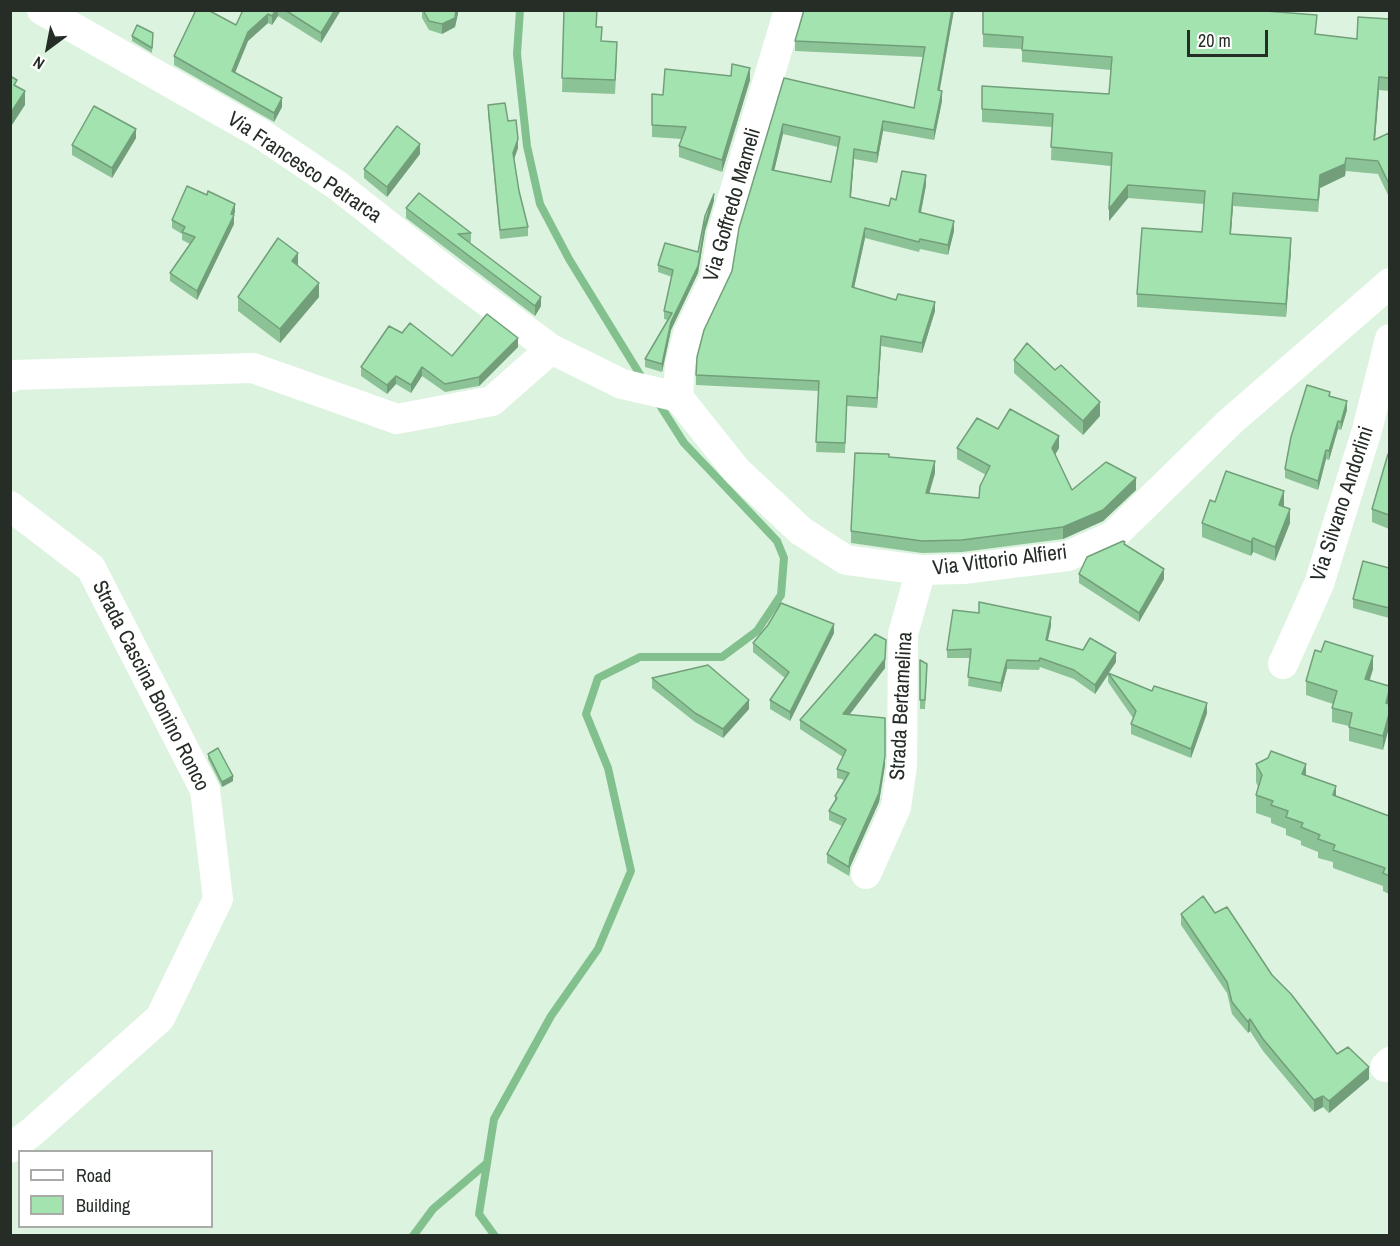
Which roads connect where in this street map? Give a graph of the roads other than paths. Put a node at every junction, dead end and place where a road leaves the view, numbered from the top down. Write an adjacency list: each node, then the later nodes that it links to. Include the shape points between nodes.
1 (42, 10): 5 (street, Via Francesco Petrarca, via 261,134 338,186)
2 (789, 10): 7 (street, Via Goffredo Mameli, via 722,234 715,278 688,334 680,364)
3 (1389, 283): 9 (street, Via Vittorio Alfieri, via 1231,421 1113,536 1068,556)
4 (1389, 339): 10 (street, Via Silvano Andorlini, via 1367,430 1322,573)
5 (551, 349): 6 (street, via 492,401 397,419 253,368); 7 (street, via 622,384)
6 (10, 378)
7 (678, 397): 9 (street, Via Vittorio Alfieri, via 737,471 801,531 846,560)
8 (10, 506): 12 (street, Strada Cascina Bonino Ronco, via 90,568 96,579 205,790 218,898 160,1018)
9 (921, 570): 11 (street, Strada Bertamelina, via 903,634 902,766 896,807)
10 (1283, 664)
11 (866, 874)
12 (10, 1148)

